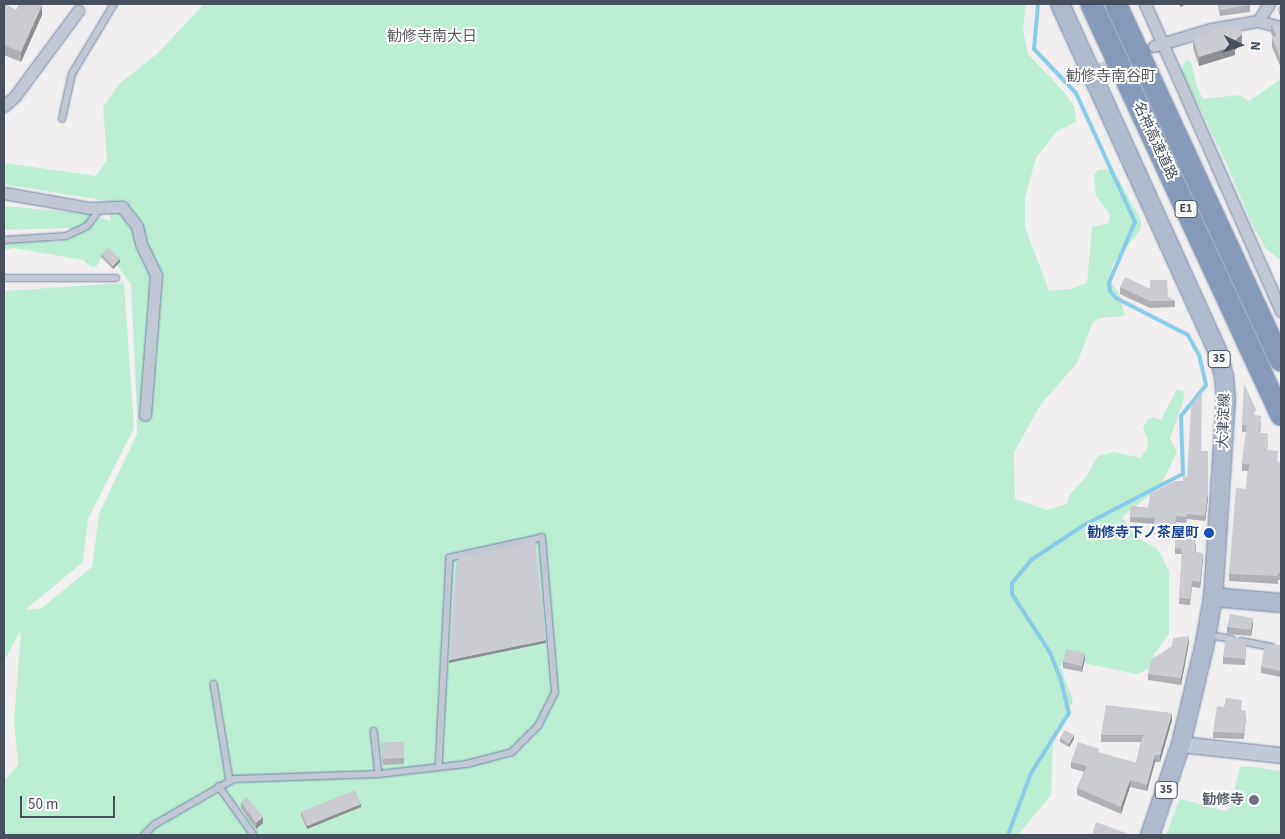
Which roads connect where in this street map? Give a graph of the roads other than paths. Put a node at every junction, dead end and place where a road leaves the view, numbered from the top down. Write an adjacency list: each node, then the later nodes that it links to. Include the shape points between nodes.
1 (114, 4): 12 (lane, via 72,74)
2 (1060, 4): 22 (main road, 大津淀線 / 35, via 1095,70 1216,350 1224,377 1226,398)
3 (1091, 4): 20 (highway, 名神高速道路 / E1)
4 (1116, 4): 19 (highway, 名神高速道路 / E1)
5 (1145, 4): 10 (street)
6 (1269, 4): 8 (street)
7 (80, 7): 11 (street, via 15,96)
8 (1258, 21): 9 (street); 10 (street)
9 (1281, 27)
10 (1158, 44): 18 (street)
11 (4, 106)
12 (62, 120)
13 (4, 193): 14 (street)
14 (100, 208): 15 (lane, via 87,226 66,236); 21 (street, via 122,207 137,226 141,244 156,275)
15 (4, 240)
16 (4, 278): 17 (lane)
17 (116, 278)
18 (1281, 311)
19 (1281, 361)
20 (1281, 414)
21 (145, 415)
22 (1213, 596): 23 (main road); 24 (main road, 大津淀線 / 35)
23 (1281, 603)
24 (1207, 635): 25 (lane); 28 (main road, 大津淀線 / 35)
25 (1279, 648)
26 (214, 684): 32 (lane)
27 (374, 732): 31 (lane)
28 (1181, 744): 29 (street); 36 (main road, 大津淀線 / 35)
29 (1281, 756)
30 (439, 767): 30 (lane, via 467,764 512,752 538,726 555,693 542,538 450,558); 31 (lane)
31 (379, 774): 32 (lane)
32 (230, 781): 33 (lane)
33 (219, 786): 34 (lane, via 154,825); 35 (lane)
34 (144, 835)
35 (254, 835)
36 (1150, 835)

